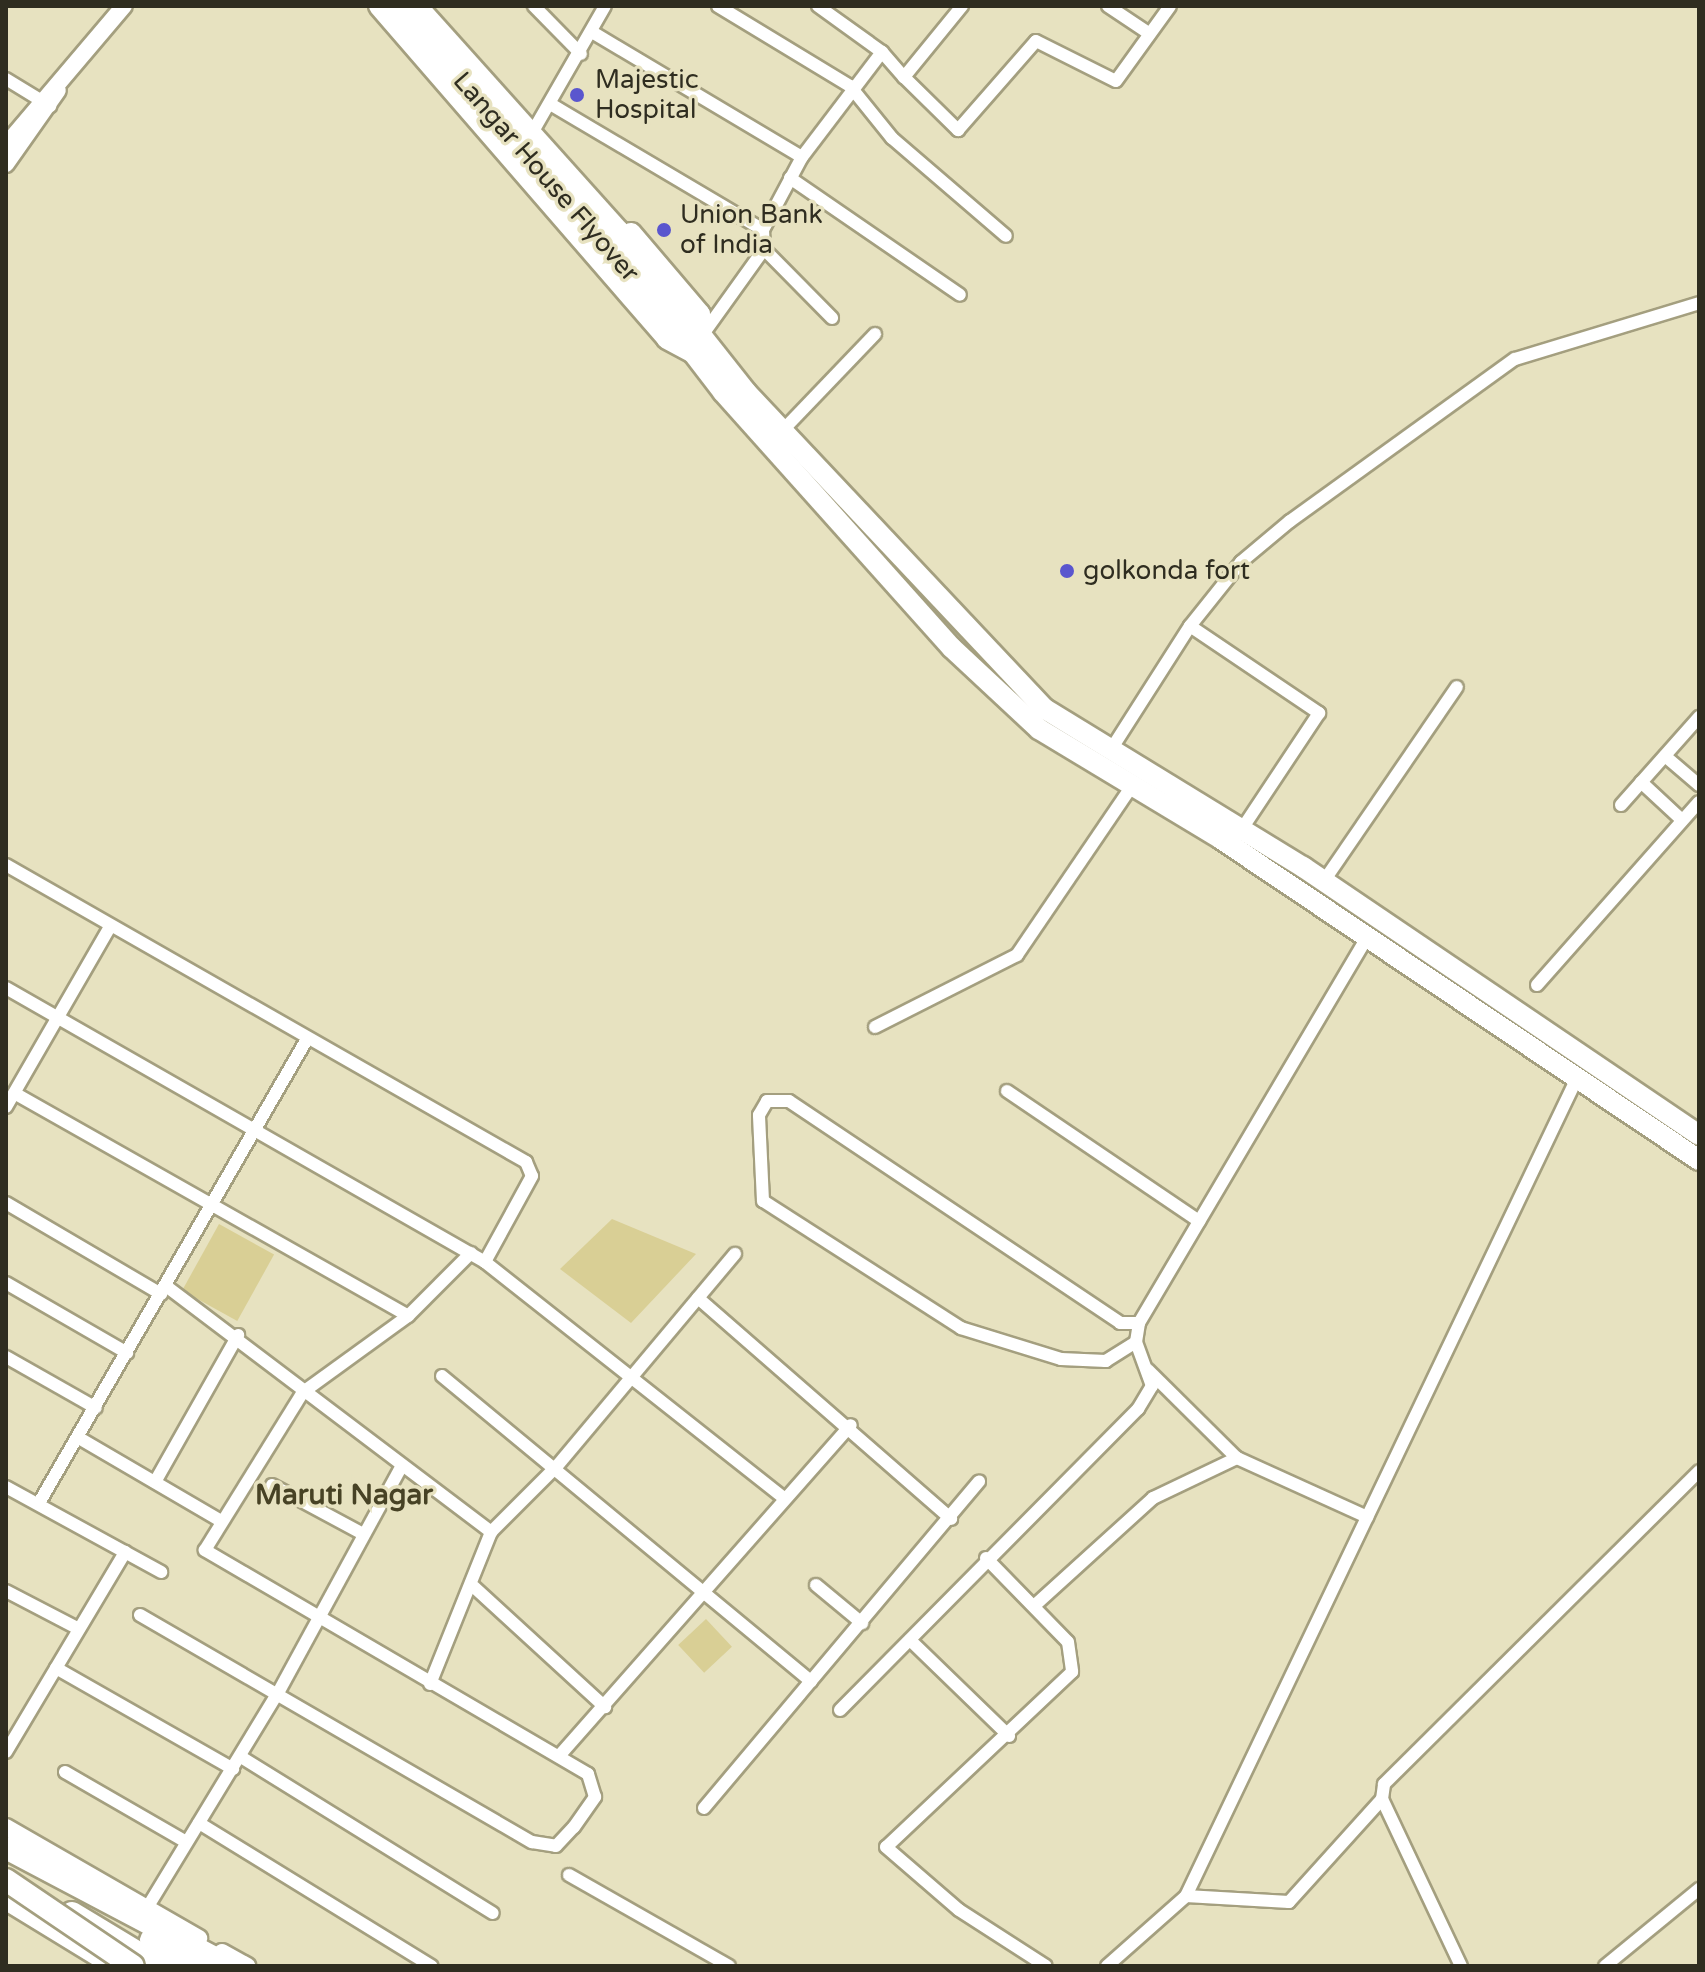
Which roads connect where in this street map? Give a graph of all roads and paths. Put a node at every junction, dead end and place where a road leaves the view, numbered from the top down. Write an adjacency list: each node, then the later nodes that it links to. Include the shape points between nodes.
1 (124, 6): 20 (street)
2 (379, 6): 35 (main road, via 667,339)
3 (396, 6): 29 (main road, Langar House Flyover)
4 (417, 6): 29 (main road, Langar House Flyover)
5 (429, 6): 22 (main road)
6 (534, 6): 16 (street)
7 (605, 6): 13 (street)
8 (718, 6): 19 (street)
9 (818, 6): 15 (street)
10 (962, 6): 17 (street)
11 (1108, 6): 14 (street)
12 (1170, 6): 14 (street)
13 (592, 32): 16 (street); 24 (street)
14 (1150, 34): 17 (street, via 1116,81 1036,41 958,130)
15 (882, 52): 17 (street); 19 (street)
16 (581, 54): 21 (street)
17 (904, 77)
18 (6, 79): 20 (street)
19 (850, 86): 24 (street); 28 (street, via 892,138)
20 (48, 104): 23 (street); 25 (street)
21 (552, 105): 22 (street); 27 (street)
22 (536, 126): 35 (main road, via 700,314)
23 (6, 145)
24 (802, 157): 26 (street)
25 (6, 164)
26 (790, 178): 27 (street); 31 (street)
27 (763, 230): 30 (street)
28 (1006, 236)
29 (613, 237): 35 (main road, Langar House Flyover)
30 (764, 249): 33 (street); 35 (street)
31 (960, 295)
32 (1699, 303): 37 (street, via 1515,359 1290,521 1241,562)
33 (832, 318)
34 (875, 334): 36 (street)
35 (696, 344): 36 (main road); 44 (main road, via 952,648 1039,729)
36 (783, 430): 40 (main road, via 1012,678 1045,709)
37 (1190, 626): 40 (street); 48 (street, via 1319,713)
38 (1457, 687): 50 (street)
39 (1699, 717): 41 (street)
40 (1112, 748): 48 (main road)
41 (1665, 756): 42 (street); 43 (street)
42 (1641, 782): 46 (street); 47 (street)
43 (1699, 785)
44 (1132, 786): 52 (main road); 56 (street, via 1017,955)
45 (1699, 802): 47 (street)
46 (1621, 805)
47 (1682, 820): 53 (street)
48 (1242, 829): 50 (main road)
49 (6, 865): 51 (street)
50 (1324, 881): 63 (main road)
51 (110, 927): 55 (street); 57 (street)
52 (1367, 937): 58 (main road); 67 (street)
53 (1537, 985)
54 (6, 988): 55 (street)
55 (59, 1015): 60 (street); 62 (street)
56 (875, 1027)
57 (307, 1039): 62 (street); 70 (street, via 526,1162 532,1176)
58 (1578, 1076): 64 (main road); 97 (street)
59 (1007, 1091): 67 (street)
60 (16, 1094): 61 (street); 66 (street)
61 (6, 1107)
62 (255, 1131): 66 (street); 68 (street)
63 (1699, 1135)
64 (1699, 1160)
65 (6, 1203): 72 (street)
66 (211, 1205): 72 (street); 74 (street)
67 (1199, 1221): 75 (street)
68 (471, 1253): 70 (street); 74 (street)
69 (735, 1254): 73 (street)
70 (485, 1262): 81 (street)
71 (6, 1283): 78 (street)
72 (164, 1290): 76 (street); 78 (street)
73 (698, 1298): 81 (street); 85 (street)
74 (408, 1316): 83 (street)
75 (1139, 1323): 77 (street); 77 (street, via 1120,1323 789,1101 767,1101 759,1115 763,1201 961,1328 1061,1359 1106,1361)
76 (238, 1335): 83 (street); 92 (street)
77 (1136, 1342): 80 (street)
78 (127, 1353): 84 (street)
79 (6, 1357): 84 (street)
80 (1148, 1370): 87 (street); 103 (street, via 1152,1386 1138,1409)
81 (634, 1374): 88 (street); 95 (street)
82 (442, 1376): 88 (street)
83 (303, 1392): 89 (street); 99 (street)
84 (96, 1408): 86 (street)
85 (851, 1425): 95 (street); 98 (street)
86 (79, 1438): 92 (street); 96 (street)
87 (1237, 1458): 97 (street); 109 (street, via 1153,1498)
88 (557, 1466): 100 (street); 108 (street)
89 (401, 1467): 100 (street); 101 (street)
90 (1699, 1471): 127 (street, via 1384,1784)
91 (979, 1481): 98 (street)
92 (155, 1482): 99 (street)
93 (272, 1485): 101 (street)
94 (6, 1487): 96 (street)
95 (784, 1498): 108 (street)
96 (39, 1503): 102 (street)
97 (1367, 1517): 136 (street)
98 (951, 1519): 112 (street)
99 (221, 1521): 111 (street, via 205,1550)
100 (491, 1532): 106 (street)
101 (363, 1534): 111 (street)
102 (125, 1552): 104 (street); 113 (street)
103 (986, 1558): 109 (street); 114 (street)
104 (161, 1572)
105 (816, 1585): 112 (street)
106 (474, 1587): 117 (street); 119 (street)
107 (6, 1591): 113 (street)
108 (705, 1591): 116 (street); 119 (street)
109 (1034, 1606): 121 (street, via 1068,1642 1072,1672)
110 (140, 1615): 118 (street)
111 (315, 1615): 117 (street); 118 (street)
112 (862, 1623): 116 (street)
113 (79, 1629): 115 (street)
114 (910, 1640): 120 (street); 121 (street)
115 (56, 1668): 122 (street); 125 (street)
116 (811, 1681): 128 (street)
117 (430, 1684): 123 (street)
118 (279, 1691): 123 (street, via 532,1842 556,1846 595,1797 588,1774); 124 (street)
119 (605, 1707): 123 (street)
120 (840, 1710)
121 (1009, 1736): 151 (street, via 886,1847 959,1910)
122 (6, 1752)
123 (559, 1756)
124 (241, 1757): 125 (street); 140 (street)
125 (233, 1769): 129 (street)
126 (65, 1772): 131 (street)
127 (1382, 1799): 136 (street, via 1289,1902); 153 (street)
128 (704, 1808)
129 (199, 1823): 131 (street); 149 (street)
130 (6, 1827): 138 (street)
131 (186, 1842): 138 (street)
132 (6, 1850): 145 (highway); 146 (main road); 147 (highway)
133 (569, 1875): 150 (street)
134 (6, 1877): 139 (main road); 142 (highway, bridge); 144 (highway)
135 (1699, 1889): 154 (street)
136 (1186, 1896): 152 (street)
137 (6, 1902): 139 (street)
138 (147, 1908): 148 (street)
139 (48, 1913): 141 (street); 143 (main road)
140 (493, 1913)
141 (111, 1966)
142 (133, 1966)
143 (147, 1966)
144 (160, 1966)
145 (195, 1966)
146 (207, 1966)
147 (230, 1966)
148 (247, 1966)
149 (431, 1966)
150 (729, 1966)
151 (1046, 1966)
152 (1107, 1966)
153 (1461, 1966)
154 (1605, 1966)

